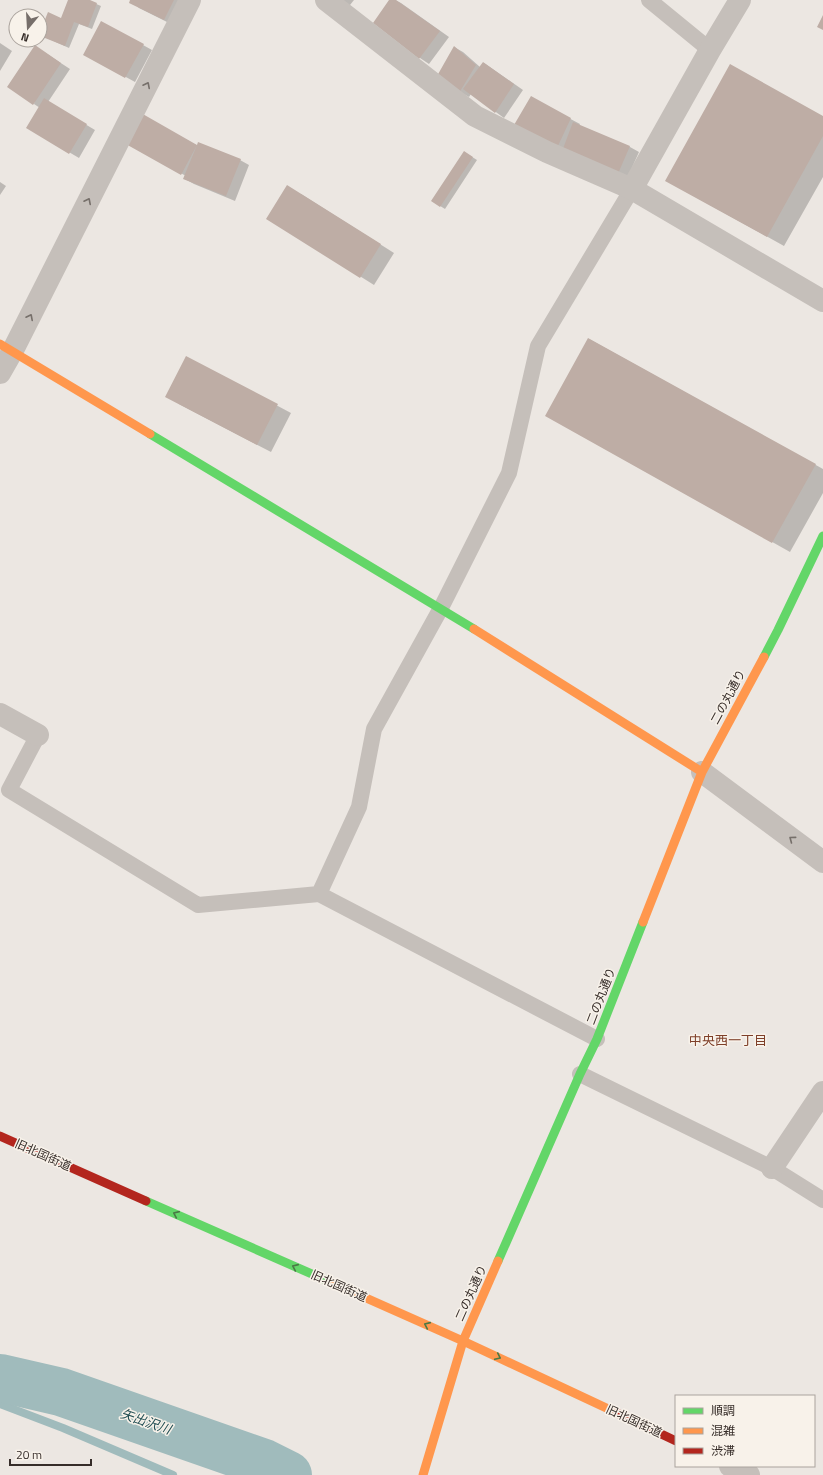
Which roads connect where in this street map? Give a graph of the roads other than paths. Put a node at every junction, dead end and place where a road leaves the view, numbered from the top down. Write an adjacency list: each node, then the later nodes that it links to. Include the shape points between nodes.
1 (190, 0): 8 (street, one-way to 1)
2 (326, 0): 6 (street, via 475,116 547,152)
3 (649, 0): 5 (lane)
4 (740, 0): 5 (street)
5 (710, 50): 6 (street)
6 (632, 189): 7 (street); 11 (lane, via 538,346 509,473)
7 (823, 301)
8 (6, 348): 9 (street); 11 (street)
9 (0, 373)
10 (823, 536): 14 (street, 二の丸通り, via 778,630)
11 (441, 608): 14 (street); 16 (lane, via 374,729 359,807)
12 (0, 714): 13 (street)
13 (38, 735): 16 (lane, via 9,790 198,905)
14 (702, 772): 15 (street, one-way to 14); 17 (street, 二の丸通り)
15 (822, 858)
16 (320, 894): 17 (lane)
17 (597, 1039): 18 (street, 二の丸通り)
18 (580, 1074): 21 (lane); 23 (street, 二の丸通り)
19 (823, 1092): 21 (street)
20 (0, 1136): 23 (street, 旧北国街道, one-way to 20)
21 (772, 1168): 22 (lane)
22 (823, 1200)
23 (463, 1341): 24 (street, 旧北国街道, one-way to 24); 26 (street, 二の丸通り)
24 (675, 1441)
25 (732, 1467): 27 (street)
26 (423, 1475)
27 (749, 1475)

